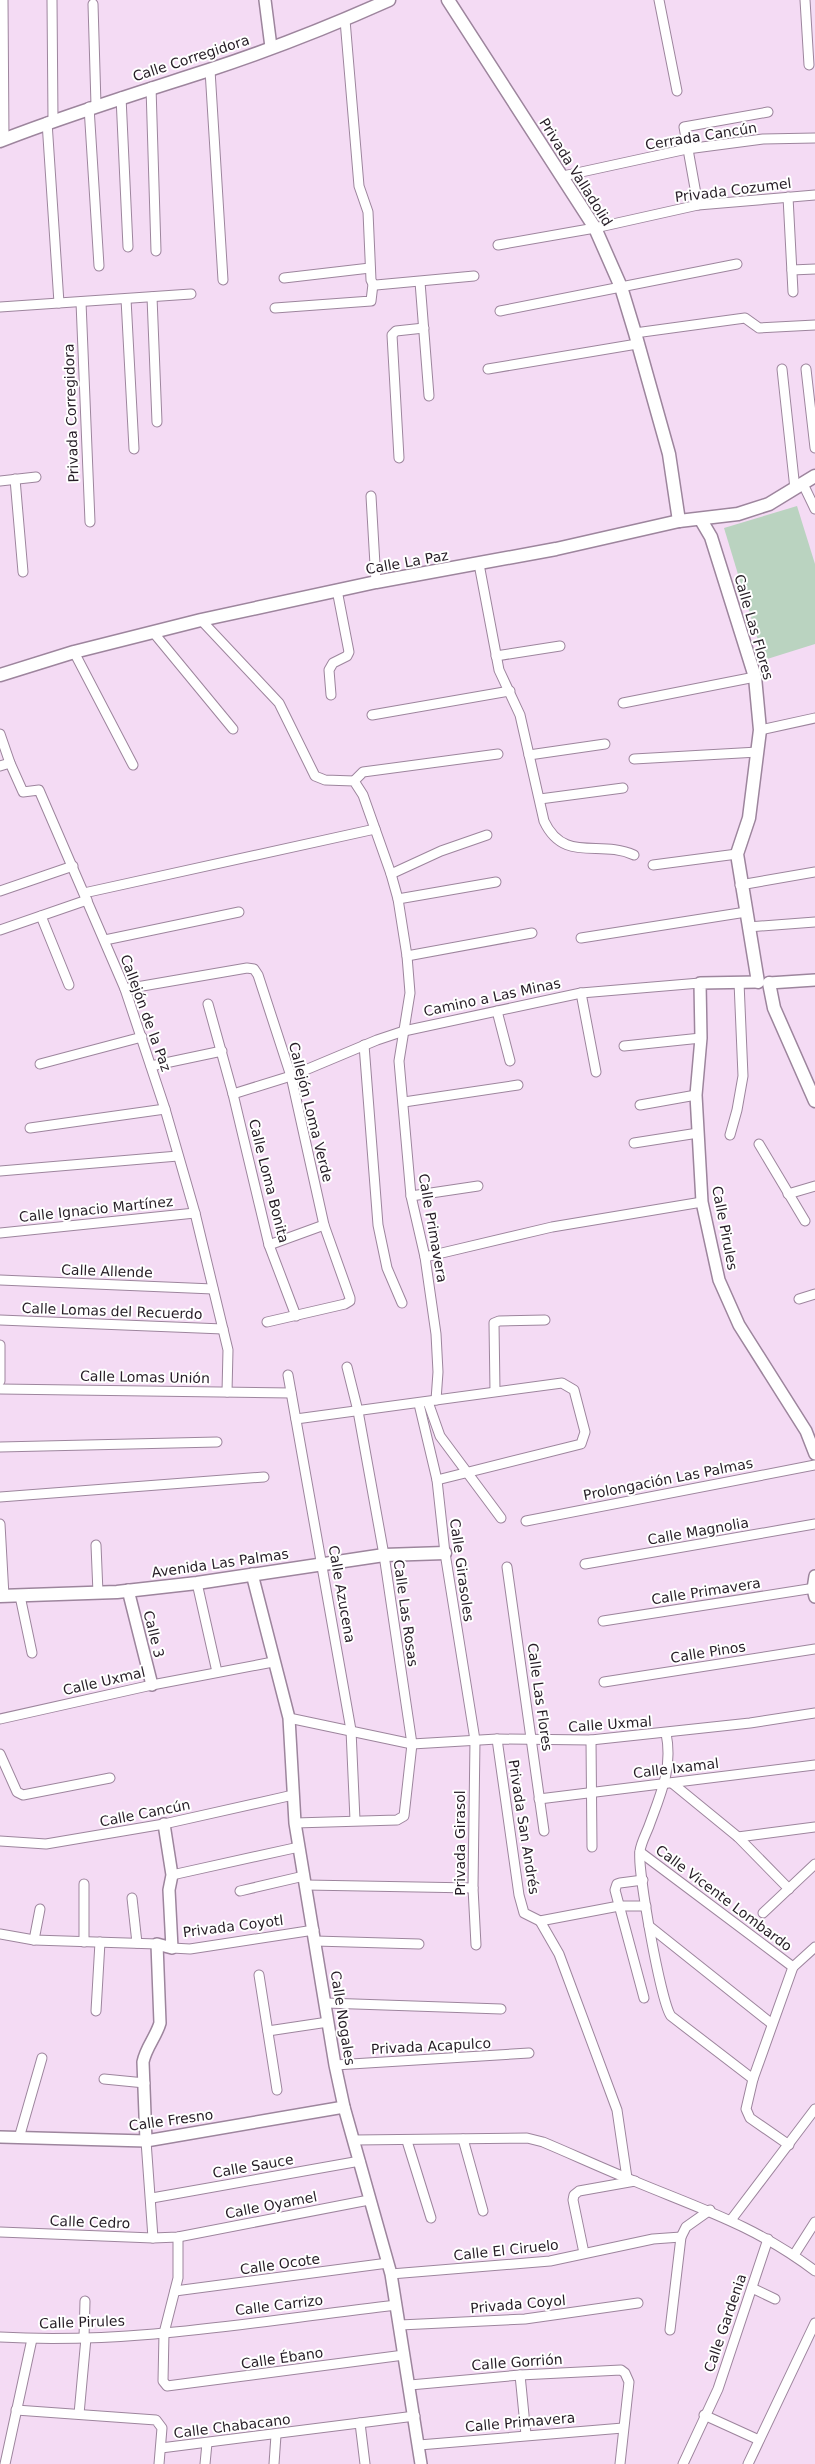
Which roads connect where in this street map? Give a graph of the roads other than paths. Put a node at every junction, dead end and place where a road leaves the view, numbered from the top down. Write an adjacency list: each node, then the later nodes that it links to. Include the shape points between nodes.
1 (3, 0): 20 (street)
2 (52, 0): 18 (street)
3 (265, 0): 10 (street)
4 (389, 0): 9 (main road, Calle Corregidora)
5 (448, 0): 22 (main road, Privada Valladolid)
6 (659, 0): 14 (street)
7 (806, 0): 11 (street)
8 (93, 4): 16 (street)
9 (345, 20): 10 (main road, Calle Corregidora); 32 (street, via 359,186 368,212)
10 (271, 47): 12 (main road, Calle Corregidora)
11 (810, 65)
12 (210, 70): 13 (main road, Calle Corregidora); 37 (street)
13 (151, 87): 15 (main road, Calle Corregidora); 29 (street)
14 (677, 90)
15 (122, 97): 16 (main road, Calle Corregidora); 28 (street)
16 (92, 106): 18 (main road, Calle Corregidora); 31 (street)
17 (768, 112): 21 (street, via 684,127)
18 (50, 121): 20 (main road, Calle Corregidora); 46 (street)
19 (815, 138): 21 (street, Cerrada Cancún)
20 (2, 140)
21 (687, 149): 22 (street, Cerrada Cancún); 25 (street)
22 (563, 176): 26 (main road, Privada Valladolid)
23 (815, 196): 24 (street, Privada Cozumel)
24 (788, 197): 25 (street, Privada Cozumel); 34 (street)
25 (698, 205): 26 (street, Privada Cozumel)
26 (595, 228): 27 (street, Privada Cozumel); 40 (main road, Privada Valladolid)
27 (498, 245)
28 (128, 247)
29 (156, 251)
30 (737, 264): 40 (street)
31 (100, 266)
32 (370, 268): 36 (street); 39 (street)
33 (815, 269): 34 (street)
34 (792, 270): 41 (street)
35 (474, 276): 38 (street)
36 (284, 278)
37 (223, 280)
38 (420, 282): 39 (street); 51 (street)
39 (373, 284): 48 (street, via 370,301)
40 (621, 287): 49 (street); 52 (main road, Privada Valladolid)
41 (794, 292)
42 (191, 294): 43 (street)
43 (152, 297): 44 (street); 57 (street)
44 (126, 299): 45 (street); 59 (street)
45 (81, 302): 46 (street); 70 (street, Privada Corregidora)
46 (59, 303): 47 (street)
47 (0, 307)
48 (274, 308)
49 (500, 311)
50 (815, 325): 52 (street, via 759,328 745,318)
51 (424, 328): 56 (street); 60 (street, via 396,331 392,335)
52 (636, 339): 53 (street); 69 (main road, Privada Valladolid, via 669,454)
53 (488, 369)
54 (782, 369): 65 (street)
55 (806, 370): 58 (street)
56 (428, 396)
57 (157, 422)
58 (815, 448)
59 (134, 449)
60 (399, 458)
61 (36, 476): 63 (street)
62 (815, 476): 65 (main road, Calle La Paz)
63 (15, 479): 64 (street); 72 (street)
64 (0, 481)
65 (805, 490): 67 (street); 68 (main road, Calle La Paz, via 738,514)
66 (371, 496): 73 (street)
67 (815, 509)
68 (702, 520): 69 (main road, Calle La Paz); 81 (main road, Calle Las Flores, via 711,537)
69 (679, 521): 71 (main road, Calle La Paz)
70 (90, 522)
71 (479, 564): 73 (main road, Calle La Paz); 79 (street)
72 (23, 572)
73 (376, 582): 74 (main road, Calle La Paz)
74 (337, 590): 75 (main road, Calle La Paz); 83 (street, via 349,652 333,663 329,670)
75 (201, 620): 76 (main road, Calle La Paz); 98 (street, via 279,704 315,776 325,780)
76 (153, 632): 78 (main road, Calle La Paz); 87 (street)
77 (560, 646): 79 (street)
78 (74, 652): 80 (main road, Calle La Paz); 96 (street)
79 (496, 656): 82 (street)
80 (0, 675)
81 (755, 677): 84 (street); 88 (main road, Calle Las Flores)
82 (510, 691): 85 (street); 93 (street, via 520,714)
83 (331, 695)
84 (623, 703)
85 (372, 715)
86 (815, 718): 88 (street)
87 (233, 729)
88 (760, 730): 91 (main road, Calle Las Flores)
89 (0, 734): 95 (street, Callejón de la Paz)
90 (606, 744): 93 (street)
91 (758, 752): 94 (street); 103 (main road, Calle Las Flores, via 749,818)
92 (498, 754): 98 (street, via 363,772)
93 (529, 755): 100 (street)
94 (634, 760)
95 (10, 763): 97 (street); 106 (street, Callejón de la Paz, via 23,792 39,790)
96 (133, 765)
97 (0, 766)
98 (354, 781): 101 (street, Calle Primavera)
99 (623, 788): 100 (street)
100 (540, 799): 104 (street, via 544,821 550,834 559,842 594,849 621,849)
101 (375, 829): 108 (street, Calle Primavera); 112 (street)
102 (486, 835): 108 (street, via 440,851)
103 (737, 854): 105 (street); 110 (main road, Calle Las Flores)
104 (634, 855)
105 (654, 865)
106 (73, 866): 111 (street); 112 (street, Callejón de la Paz)
107 (815, 872): 110 (street)
108 (391, 874): 113 (street, Calle Primavera)
109 (496, 882): 113 (street)
110 (740, 886): 115 (main road, Calle Las Flores)
111 (0, 891)
112 (86, 897): 116 (street); 122 (street, Callejón de la Paz)
113 (398, 899): 123 (street, Calle Primavera)
114 (239, 912): 122 (street)
115 (746, 912): 118 (main road, Calle Las Flores); 121 (street)
116 (41, 916): 119 (street); 128 (street)
117 (815, 922): 118 (street)
118 (748, 927): 127 (main road, Calle Las Flores)
119 (0, 930)
120 (532, 933): 123 (street)
121 (581, 938)
122 (105, 940): 129 (street, Callejón de la Paz)
123 (407, 956): 133 (street, Calle Primavera, via 410,993)
124 (815, 980): 127 (street, Camino a Las Minas)
125 (739, 982): 126 (street, Camino a Las Minas); 127 (street, Camino a Las Minas); 153 (street, via 744,1076)
126 (700, 983): 130 (street, Camino a Las Minas); 135 (street, Calle Pirules)
127 (764, 983): 147 (main road, Calle Las Flores)
128 (68, 985)
129 (125, 989): 134 (street, Callejón de la Paz); 143 (street, Callejón Loma Verde, via 254,969)
130 (581, 993): 132 (street, Camino a Las Minas); 142 (street)
131 (208, 1004): 138 (street, Calle Loma Bonita)
132 (497, 1011): 133 (street, Camino a Las Minas); 139 (street)
133 (404, 1032): 136 (street, Camino a Las Minas); 148 (street, Calle Primavera, via 399,1061)
134 (142, 1037): 140 (street); 141 (street, Callejón de la Paz)
135 (701, 1038): 137 (street); 146 (street, Calle Pirules)
136 (364, 1045): 143 (street, Camino a Las Minas); 173 (street, via 378,1225 387,1268)
137 (624, 1046)
138 (222, 1051): 141 (street); 145 (street, Calle Loma Bonita)
139 (510, 1061)
140 (40, 1064)
141 (151, 1066): 150 (street, Callejón de la Paz)
142 (596, 1072)
143 (291, 1076): 145 (street, Camino a Las Minas); 165 (street, Callejón Loma Verde)
144 (518, 1085): 148 (street)
145 (233, 1094): 167 (street, Calle Loma Bonita)
146 (696, 1095): 149 (street); 152 (street, Calle Pirules)
147 (815, 1101)
148 (404, 1102): 161 (street, Calle Primavera)
149 (640, 1105)
150 (165, 1109): 151 (street); 156 (street, Callejón de la Paz)
151 (30, 1128)
152 (698, 1133): 154 (street); 162 (street, Calle Pirules)
153 (730, 1135)
154 (634, 1143)
155 (759, 1144): 160 (street)
156 (178, 1156): 157 (street); 163 (street, Callejón de la Paz)
157 (0, 1172)
158 (478, 1186): 161 (street)
159 (815, 1186): 160 (street)
160 (788, 1194): 164 (street)
161 (412, 1196): 168 (street, Calle Primavera)
162 (702, 1202): 168 (street, via 552,1227); 192 (street, Calle Pirules, via 719,1280 739,1325 806,1431)
163 (195, 1213): 166 (street, Calle Ignacio Martínez); 170 (street, Callejón de la Paz)
164 (805, 1221)
165 (324, 1224): 167 (street); 174 (street, Callejón Loma Verde, via 350,1301)
166 (0, 1233)
167 (269, 1245): 174 (street, Calle Loma Bonita)
168 (425, 1257): 187 (street, Calle Primavera, via 438,1372)
169 (0, 1280): 170 (street, Calle Allende)
170 (213, 1289): 178 (street, Callejón de la Paz)
171 (815, 1294): 172 (street)
172 (799, 1299)
173 (402, 1303)
174 (296, 1316): 177 (street)
175 (0, 1320): 178 (street, Calle Lomas del Recuerdo)
176 (545, 1320): 184 (street, via 494,1323)
177 (267, 1322)
178 (223, 1329): 185 (street, Callejón de la Paz, via 228,1350)
179 (0, 1345): 182 (street)
180 (347, 1367): 188 (street, Calle Las Rosas)
181 (288, 1375): 186 (street, Calle Azucena)
182 (0, 1381)
183 (0, 1389): 185 (street, Calle Lomas Unión)
184 (495, 1391): 187 (street); 194 (street, via 562,1383 570,1386 576,1394 584,1441 578,1446)
185 (227, 1392): 186 (street, Calle Lomas Unión)
186 (290, 1393): 189 (street, Calle Azucena)
187 (428, 1402): 188 (street); 194 (street, via 440,1436); 196 (street, Calle Girasoles)
188 (358, 1411): 189 (street); 204 (street, Calle Las Rosas)
189 (296, 1419): 205 (street, Calle Azucena)
190 (217, 1442): 191 (street)
191 (0, 1447)
192 (815, 1454)
193 (815, 1465): 199 (street, Prolongación Las Palmas)
194 (468, 1474): 196 (street); 198 (street)
195 (264, 1477): 197 (street)
196 (437, 1480): 203 (street, Calle Girasoles)
197 (0, 1497)
198 (501, 1518)
199 (526, 1521)
200 (0, 1524): 214 (street)
201 (815, 1524): 206 (street, Calle Magnolia)
202 (96, 1545): 213 (street)
203 (445, 1554): 204 (main road, Avenida Las Palmas); 229 (street, Calle Girasoles)
204 (384, 1555): 205 (main road, Avenida Las Palmas); 232 (street, Calle Las Rosas)
205 (323, 1563): 208 (main road, Avenida Las Palmas); 226 (street, Calle Azucena)
206 (585, 1564)
207 (507, 1568): 231 (street, Calle Las Flores)
208 (252, 1574): 210 (main road, Avenida Las Palmas); 219 (street, Calle Nogales)
209 (815, 1576): 212 (street)
210 (198, 1583): 211 (main road, Avenida Las Palmas); 220 (street)
211 (128, 1590): 213 (main road, Avenida Las Palmas); 222 (street, Calle 3)
212 (814, 1591): 216 (street, Calle Primavera)
213 (98, 1593): 215 (main road, Avenida Las Palmas)
214 (2, 1596): 215 (main road, Avenida Las Palmas)
215 (20, 1596): 218 (street)
216 (603, 1622)
217 (815, 1649): 221 (street, Calle Pinos)
218 (32, 1653)
219 (273, 1662): 220 (street, Calle Uxmal); 225 (street, Calle Nogales)
220 (218, 1672): 222 (street, Calle Uxmal)
221 (604, 1682)
222 (152, 1685): 224 (street, Calle Uxmal)
223 (815, 1713): 227 (street, Calle Uxmal)
224 (0, 1718)
225 (289, 1718): 226 (street, Calle Uxmal); 238 (street, Calle Nogales)
226 (351, 1730): 232 (street, Calle Uxmal); 240 (street, Calle Azucena)
227 (666, 1733): 230 (street, Calle Uxmal); 236 (street, via 670,1753)
228 (497, 1739): 229 (street, Calle Uxmal); 231 (street, Calle Uxmal); 263 (street, Privada San Andrés, via 519,1895 524,1913)
229 (476, 1740): 232 (street, Calle Uxmal); 255 (street, Privada Girasol)
230 (591, 1740): 231 (street, Calle Uxmal); 237 (street)
231 (532, 1741): 239 (street, Calle Las Flores)
232 (412, 1744): 240 (street, Calle Las Rosas, via 402,1819)
233 (0, 1754): 235 (street, via 18,1792 23,1795)
234 (815, 1765): 236 (street, Calle Ixamal)
235 (110, 1778)
236 (668, 1783): 237 (street, Calle Ixamal); 245 (street); 249 (street)
237 (590, 1792): 239 (street, Calle Ixamal); 248 (street)
238 (293, 1795): 241 (street, Calle Nogales); 242 (street, Calle Cancún)
239 (539, 1799): 244 (street, Calle Las Flores)
240 (356, 1820): 241 (street)
241 (295, 1823): 247 (street, Calle Nogales)
242 (164, 1824): 246 (street, Calle Cancún, via 46,1844); 251 (street)
243 (815, 1827): 245 (street)
244 (544, 1831)
245 (738, 1837): 256 (street)
246 (0, 1842)
247 (299, 1846): 251 (street); 252 (street, Calle Nogales)
248 (592, 1847)
249 (640, 1852): 253 (street); 276 (street, Calle Vicente Lombardo)
250 (815, 1864): 256 (street)
251 (172, 1875): 275 (street, via 169,1890)
252 (305, 1880): 255 (street); 257 (street); 266 (street, Calle Nogales)
253 (643, 1880): 259 (street, via 617,1884 615,1890); 260 (street)
254 (84, 1884): 268 (street)
255 (473, 1888): 273 (street, Privada Girasol)
256 (789, 1889): 262 (street)
257 (240, 1891)
258 (132, 1898): 270 (street)
259 (619, 1906): 260 (street); 263 (street); 278 (street)
260 (646, 1906): 264 (street)
261 (40, 1910): 267 (street)
262 (763, 1913)
263 (540, 1921): 302 (street, via 559,1954 617,2110)
264 (649, 1926): 283 (street); 288 (street, via 666,2010)
265 (0, 1934): 267 (street)
266 (314, 1935): 272 (street, Privada Coyotl); 275 (street, Privada Coyotl, via 190,1949); 279 (street, Calle Nogales)
267 (34, 1940): 268 (street)
268 (84, 1942): 269 (street)
269 (100, 1942): 270 (street); 281 (street)
270 (137, 1943): 271 (street)
271 (157, 1944): 275 (street, Privada Coyotl); 290 (street, via 160,2023 145,2051)
272 (419, 1944)
273 (476, 1945)
274 (815, 1947): 276 (street)
275 (172, 1948)
276 (793, 1967): 283 (street)
277 (259, 1975): 284 (street)
278 (644, 1998)
279 (326, 2003): 280 (street); 282 (street, Calle Nogales)
280 (501, 2009)
281 (96, 2011)
282 (328, 2022): 284 (street); 287 (street, Calle Nogales)
283 (772, 2024): 288 (street)
284 (268, 2031): 291 (street)
285 (529, 2053): 287 (street, Privada Acapulco)
286 (42, 2058): 295 (street)
287 (335, 2065): 292 (street, Calle Nogales)
288 (753, 2078): 300 (street, via 747,2114)
289 (104, 2079): 290 (street)
290 (145, 2083): 298 (street)
291 (277, 2090)
292 (344, 2107): 296 (street, Calle Nogales); 298 (street, Calle Fresno)
293 (815, 2109): 300 (street)
294 (0, 2137): 295 (street, Calle Fresno)
295 (19, 2138): 298 (street, Calle Fresno)
296 (355, 2140): 299 (street); 301 (street, Calle Nogales)
297 (463, 2140): 299 (street); 302 (street, via 527,2138); 306 (street)
298 (146, 2141): 303 (street)
299 (407, 2141): 307 (street)
300 (789, 2145): 308 (street, via 767,2169)
301 (360, 2161): 303 (street, Calle Sauce); 304 (street, Calle Nogales)
302 (631, 2180): 305 (street); 315 (street, via 579,2191 574,2195)
303 (152, 2198): 313 (street)
304 (369, 2200): 311 (street, Calle Oyamel); 317 (street, Calle Nogales)
305 (710, 2210): 308 (street); 312 (street, via 686,2227)
306 (483, 2211)
307 (431, 2218)
308 (731, 2220): 314 (street)
309 (815, 2222): 316 (street)
310 (0, 2232): 313 (street, Calle Cedro)
311 (178, 2237): 313 (street, Calle Cedro); 320 (street)
312 (680, 2237): 315 (street, Calle El Ciruelo); 327 (street)
313 (153, 2238)
314 (768, 2239): 316 (street); 319 (street, Calle Gardenia)
315 (584, 2253): 317 (street, Calle El Ciruelo, via 550,2261)
316 (794, 2255): 318 (street)
317 (390, 2268): 320 (street, Calle Ocote); 324 (street, Calle Nogales)
318 (815, 2271)
319 (752, 2288): 321 (street); 337 (street, Calle Gardenia, via 718,2388)
320 (175, 2292): 328 (street)
321 (775, 2299)
322 (85, 2301): 330 (street)
323 (638, 2303): 326 (street, Privada Coyol, via 525,2319)
324 (396, 2304): 326 (street, Calle Nogales); 328 (street, Calle Carrizo)
325 (815, 2323): 343 (street)
326 (400, 2325): 332 (street, Calle Nogales)
327 (670, 2330)
328 (164, 2333): 330 (street, Calle Pirules); 332 (street, Calle Ébano, via 164,2384 170,2387)
329 (0, 2337): 331 (street, Calle Pirules)
330 (85, 2338): 331 (street, Calle Pirules); 336 (street)
331 (32, 2339): 335 (street)
332 (404, 2355): 334 (street, Calle Nogales)
333 (520, 2375): 334 (street, Calle Gorrión); 340 (street, Calle Gorrión, via 616,2369 625,2373 629,2382); 342 (street)
334 (410, 2385): 338 (street, Calle Nogales)
335 (16, 2410): 336 (street, Calle Chabacano); 347 (street)
336 (79, 2414): 346 (street, Calle Chabacano, via 156,2420 162,2428)
337 (704, 2415): 343 (street); 354 (street)
338 (415, 2416): 339 (street, Calle Chabacano); 345 (street, Calle Nogales)
339 (360, 2423): 341 (street, Calle Chabacano); 351 (street)
340 (623, 2428): 342 (street, Calle Primavera); 353 (street)
341 (276, 2435): 344 (street, Calle Chabacano); 350 (street)
342 (526, 2435): 345 (street, Calle Primavera)
343 (759, 2440): 355 (street)
344 (207, 2443): 346 (street, Calle Chabacano); 349 (street)
345 (419, 2445): 352 (street, Calle Nogales)
346 (161, 2448): 348 (street)
347 (4, 2458)
348 (158, 2464)
349 (205, 2464)
350 (274, 2464)
351 (365, 2464)
352 (421, 2464)
353 (620, 2464)
354 (684, 2464)
355 (748, 2464)

